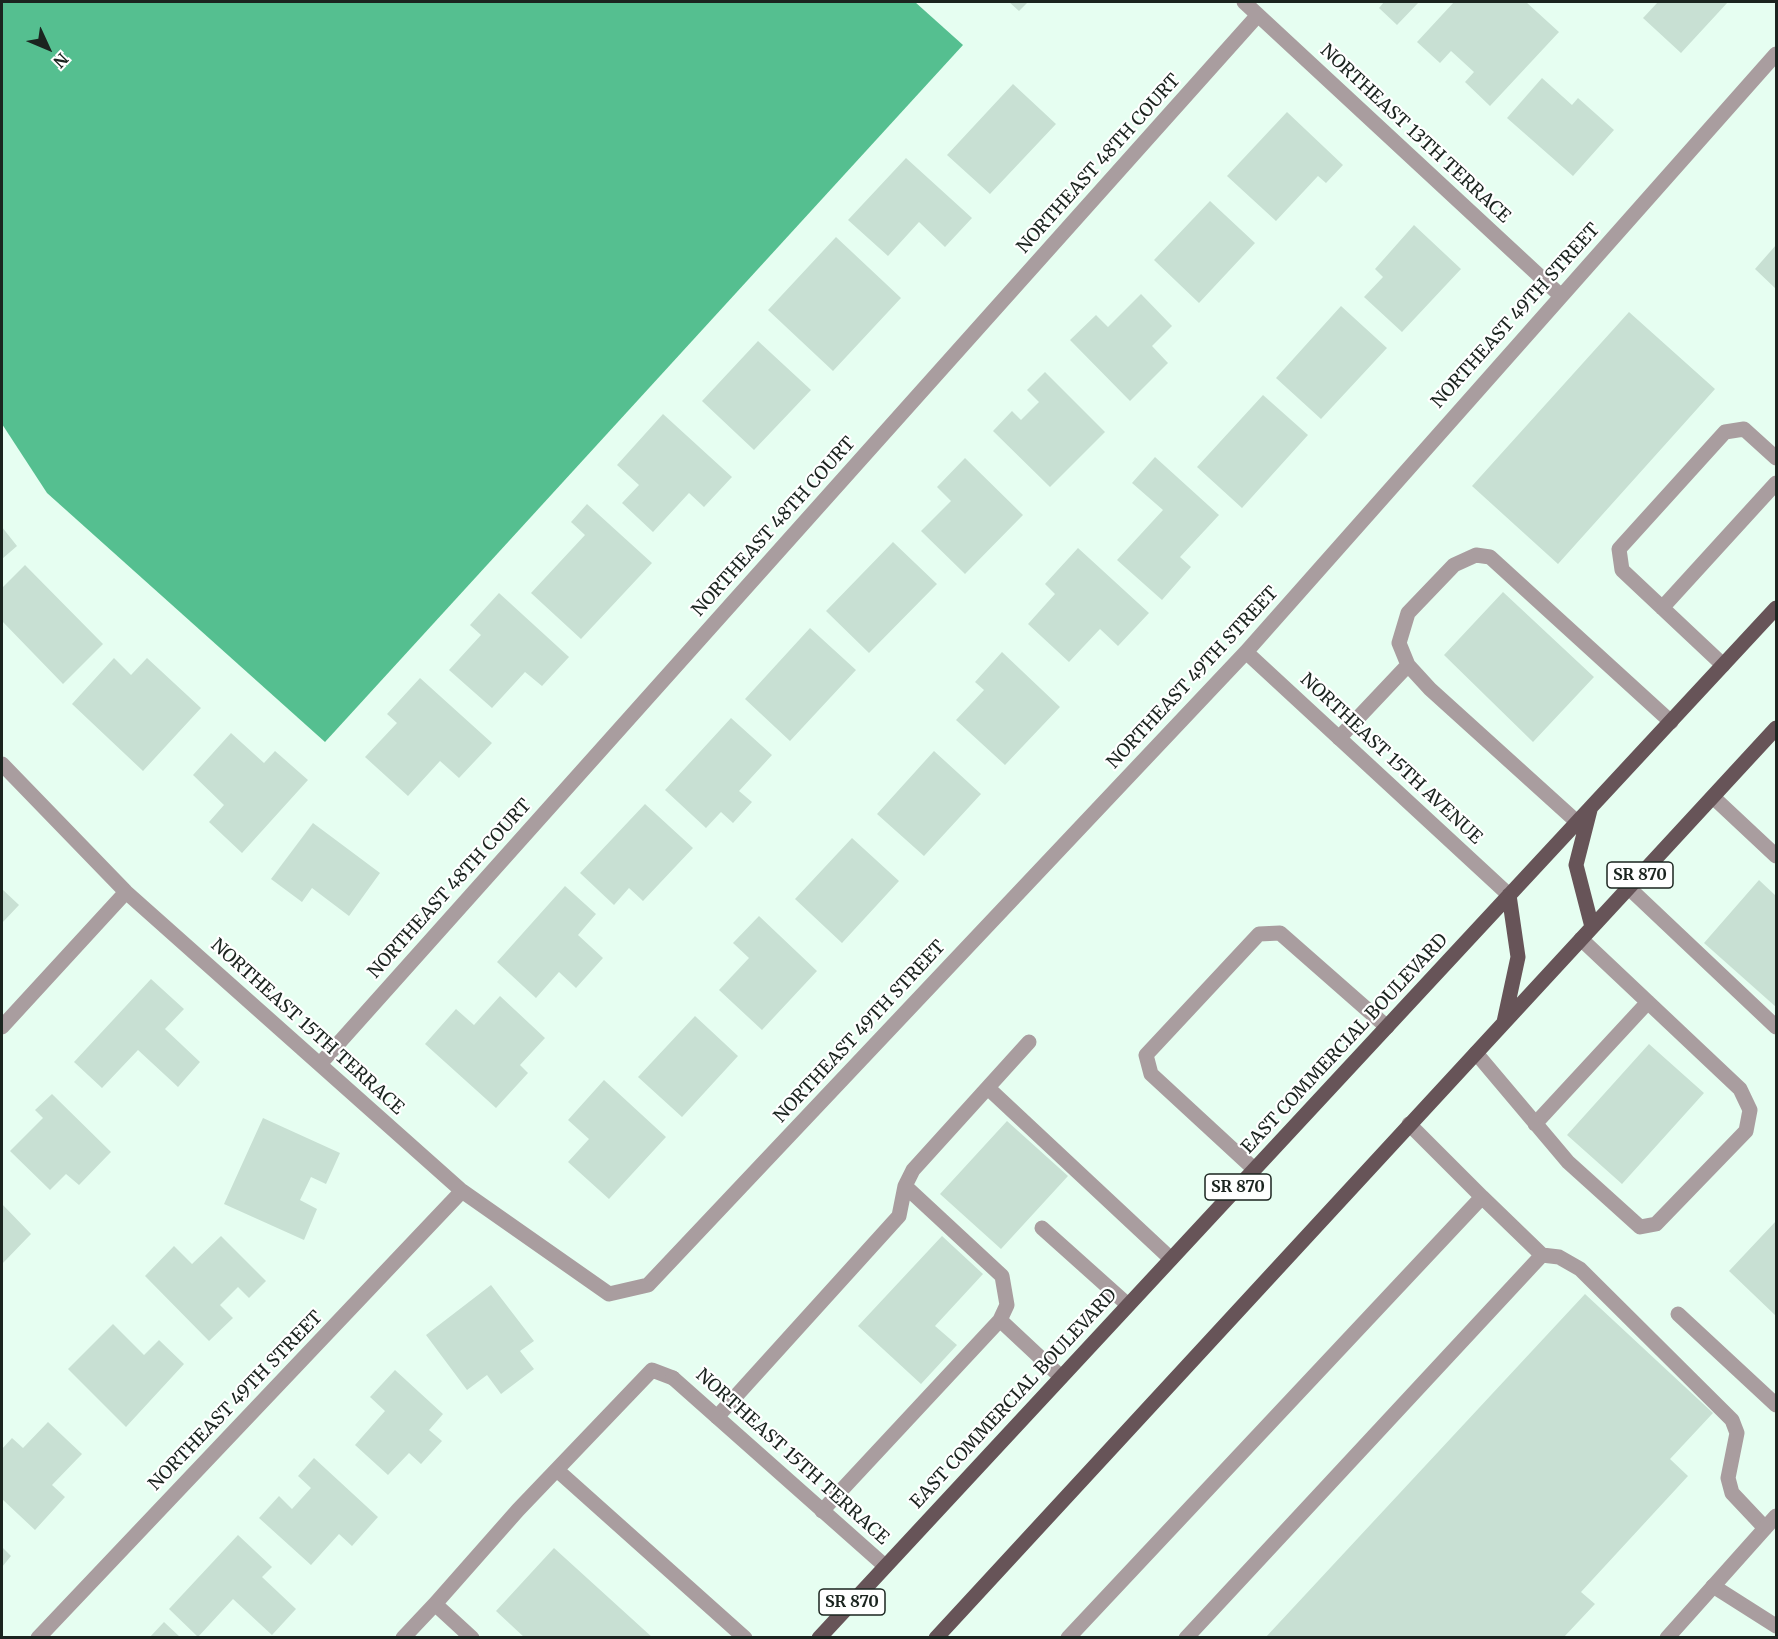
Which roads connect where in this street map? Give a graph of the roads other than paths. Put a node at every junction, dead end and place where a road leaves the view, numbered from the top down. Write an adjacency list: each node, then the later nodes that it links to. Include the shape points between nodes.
1 (1244, 2): 2 (street, NORTHEAST 13TH TERRACE)
2 (1258, 15): 4 (street, NORTHEAST 13TH TERRACE); 32 (street, NORTHEAST 48TH COURT)
3 (1776, 54): 4 (street, NORTHEAST 49TH STREET)
4 (1560, 295): 9 (street, NORTHEAST 49TH STREET)
5 (1776, 458): 7 (street, via 1744,429 1725,432 1619,549 1622,570)
6 (1776, 483): 7 (street)
7 (1662, 608): 11 (street)
8 (1776, 608): 11 (main road, EAST COMMERCIAL BOULEVARD / SR 870)
9 (1246, 652): 14 (street, NORTHEAST 15TH AVENUE); 43 (street, NORTHEAST 49TH STREET, via 648,1285)
10 (1408, 665): 12 (street, via 1399,642 1408,613 1454,565 1476,555 1490,557); 14 (street); 18 (street)
11 (1723, 665): 12 (main road, EAST COMMERCIAL BOULEVARD / SR 870)
12 (1671, 722): 17 (main road, EAST COMMERCIAL BOULEVARD / SR 870)
13 (1776, 728): 16 (main road, SR 870)
14 (1339, 738): 22 (street, NORTHEAST 15TH AVENUE)
15 (2, 764): 21 (street, NORTHEAST 15TH TERRACE)
16 (1713, 797): 19 (street); 20 (main road, SR 870)
17 (1591, 807): 18 (main road, EAST COMMERCIAL BOULEVARD / SR 870); 23 (main road, via 1576,865)
18 (1577, 822): 22 (main road, EAST COMMERCIAL BOULEVARD / SR 870)
19 (1774, 849)
20 (1629, 888): 23 (main road, SR 870); 29 (street)
21 (126, 891): 27 (street); 32 (street, NORTHEAST 15TH TERRACE)
22 (1509, 896): 26 (main road, via 1518,957); 28 (main road, EAST COMMERCIAL BOULEVARD / SR 870)
23 (1592, 927): 24 (main road, SR 870)
24 (1581, 939): 25 (street); 26 (main road, SR 870)
25 (1648, 1002): 35 (street); 35 (street, via 1740,1089 1750,1110 1746,1131 1656,1224 1640,1227 1568,1162)
26 (1504, 1022): 31 (main road, SR 870)
27 (2, 1027)
28 (1387, 1027): 36 (main road, EAST COMMERCIAL BOULEVARD / SR 870); 36 (street, via 1280,933 1259,934 1178,1020 1146,1055 1151,1074)
29 (1776, 1027)
30 (1029, 1042): 33 (street)
31 (1476, 1053): 34 (main road, SR 870); 35 (street)
32 (320, 1064): 38 (street, NORTHEAST 15TH TERRACE)
33 (988, 1088): 37 (street, via 913,1170); 42 (street)
34 (1409, 1124): 39 (street); 63 (main road, SR 870)
35 (1535, 1124)
36 (1254, 1169): 42 (main road, EAST COMMERCIAL BOULEVARD / SR 870)
37 (905, 1186): 46 (street, via 1002,1276 1007,1305); 49 (street, via 899,1216)
38 (462, 1191): 43 (street, NORTHEAST 15TH TERRACE); 58 (street, NORTHEAST 49TH STREET)
39 (1482, 1197): 41 (street); 64 (street)
40 (1042, 1228): 44 (street)
41 (1542, 1255): 53 (street, via 1559,1257 1580,1269 1732,1420 1737,1433 1728,1478 1732,1493); 65 (street)
42 (1171, 1259): 44 (main road, EAST COMMERCIAL BOULEVARD / SR 870)
43 (609, 1294)
44 (1128, 1305): 47 (main road, EAST COMMERCIAL BOULEVARD / SR 870)
45 (1678, 1314): 48 (street)
46 (1000, 1320): 47 (street); 51 (street)
47 (1061, 1377): 54 (main road, EAST COMMERCIAL BOULEVARD / SR 870)
48 (1776, 1405)
49 (717, 1417): 50 (street, NORTHEAST 15TH TERRACE, via 673,1377 652,1370); 51 (street, NORTHEAST 15TH TERRACE)
50 (557, 1470): 56 (street); 61 (street)
51 (822, 1511): 54 (street, NORTHEAST 15TH TERRACE)
52 (1776, 1516): 53 (street)
53 (1771, 1532): 55 (street)
54 (885, 1566): 62 (main road, EAST COMMERCIAL BOULEVARD / SR 870)
55 (1713, 1586): 57 (street); 66 (street)
56 (435, 1604): 59 (street); 60 (street)
57 (1776, 1626)
58 (38, 1638)
59 (403, 1638)
60 (471, 1638)
61 (745, 1638)
62 (819, 1638)
63 (936, 1638)
64 (1068, 1638)
65 (1186, 1638)
66 (1667, 1638)

